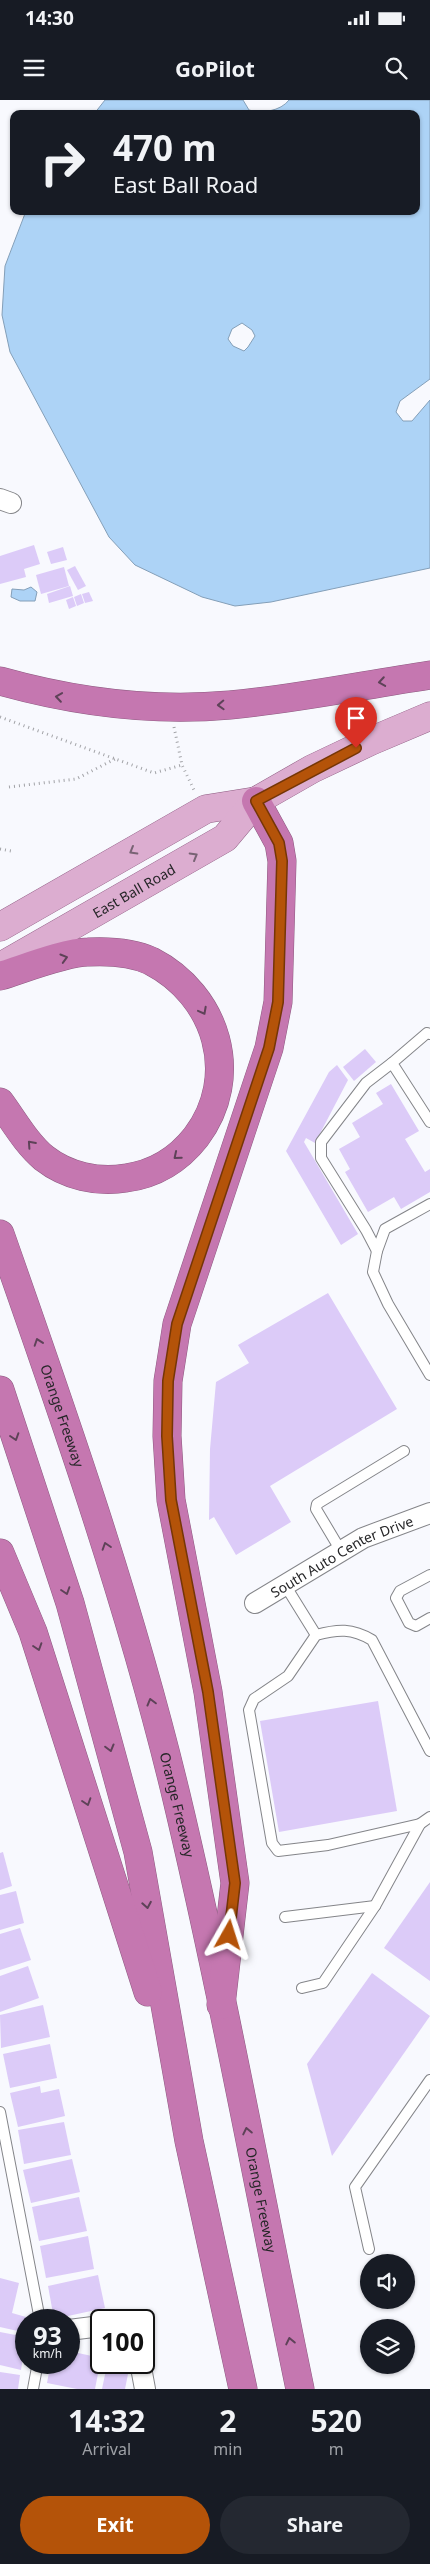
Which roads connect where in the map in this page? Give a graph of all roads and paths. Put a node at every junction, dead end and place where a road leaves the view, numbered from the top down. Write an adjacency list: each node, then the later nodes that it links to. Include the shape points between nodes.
1 (430, 675): 3 (highway, one-way to 3, via 273,700)
2 (0, 681): 3 (highway, one-way to 2, via 118,705 49,695)
3 (172, 707): 7 (path, via 176,746)
4 (430, 716): 9 (main road, East Ball Road, via 320,765)
5 (0, 717): 6 (path)
6 (115, 759): 7 (path, via 154,773); 8 (path, via 76,779)
7 (182, 765): 10 (path)
8 (9, 787)
9 (256, 801): 10 (main road, East Ball Road); 14 (main road, East Ball Road, one-way to 9, via 225,838); 41 (highway, via 279,843 282,861 278,1002 269,1048 177,1324 168,1381 171,1500 208,1692 235,1883)
10 (206, 809): 13 (main road, East Ball Road, one-way to 13)
11 (0, 848): 12 (path)
12 (11, 851)
13 (0, 927)
14 (0, 967)
15 (0, 976): 18 (highway, one-way to 18, via 85,952 130,954 149,961 182,983 197,1000 213,1029 221,1061 219,1086 202,1128 173,1161 137,1177 98,1180 60,1168 44,1158 27,1140)
16 (430, 1034): 17 (lane, via 427,1033)
17 (392, 1063): 19 (lane); 23 (lane, via 366,1083 321,1142 321,1158)
18 (0, 1102)
19 (426, 1107): 20 (lane)
20 (430, 1122)
21 (430, 1204): 23 (lane, via 385,1229)
22 (0, 1234): 41 (highway, Orange Freeway, one-way to 22, via 176,1794 128,1616 67,1423)
23 (377, 1251): 24 (lane, via 373,1272)
24 (430, 1375)
25 (0, 1390): 43 (highway, one-way to 43, via 70,1603 138,1852)
26 (404, 1451): 28 (lane, via 317,1504 316,1509)
27 (430, 1513): 28 (street, South Auto Center Drive, via 362,1538)
28 (341, 1551): 31 (street, South Auto Center Drive)
29 (0, 1553): 43 (highway, one-way to 43, via 33,1632)
30 (430, 1575): 33 (lane, via 400,1591 396,1598 409,1622 416,1626)
31 (285, 1585): 32 (street, South Auto Center Drive); 34 (lane)
32 (255, 1603)
33 (430, 1618)
34 (316, 1635): 35 (lane, via 340,1629 358,1632 372,1640); 37 (lane, via 288,1676 254,1699 249,1710 272,1843 278,1851 328,1845)
35 (430, 1751)
36 (430, 1817): 37 (lane)
37 (420, 1824): 38 (lane)
38 (375, 1906): 39 (lane); 40 (lane, via 323,1983)
39 (285, 1917)
40 (302, 1988)
41 (222, 2005): 53 (highway, Orange Freeway, one-way to 41)
42 (430, 2080): 46 (lane, via 355,2187)
43 (180, 2088): 52 (highway)
44 (0, 2112): 45 (lane)
45 (3, 2137): 47 (lane)
46 (369, 2249)
47 (38, 2309)
48 (36, 2374): 50 (lane)
49 (142, 2374): 51 (street)
50 (33, 2389)
51 (145, 2389)
52 (243, 2389)
53 (300, 2389)

